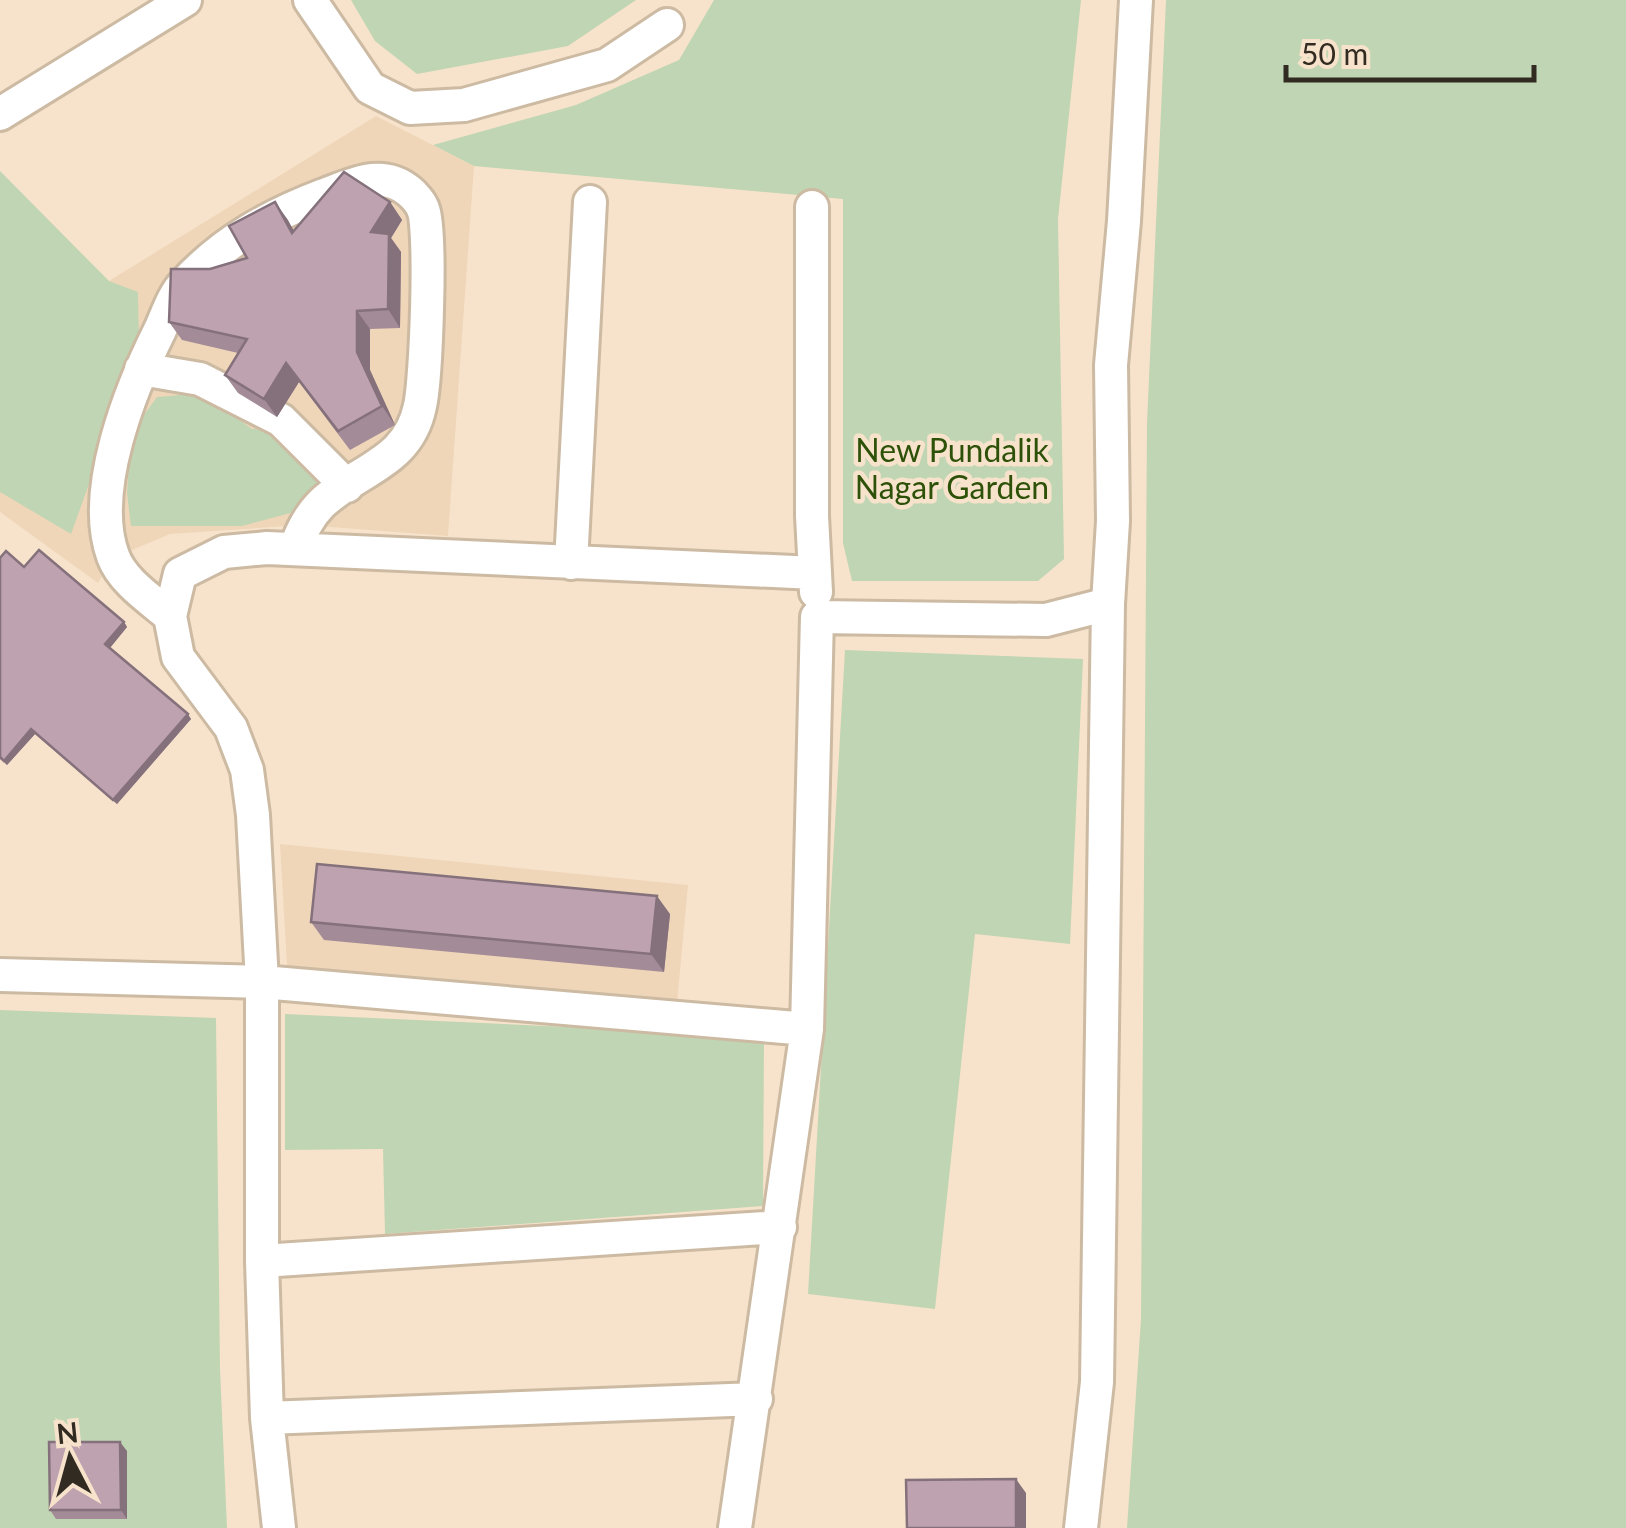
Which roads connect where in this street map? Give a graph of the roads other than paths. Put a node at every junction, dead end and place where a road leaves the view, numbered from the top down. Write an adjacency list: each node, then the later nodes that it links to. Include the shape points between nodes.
1 (185, 0): 5 (street)
2 (310, 0): 4 (street, via 370,88 410,108 464,106 607,65)
3 (1136, 0): 13 (street, via 1111,365)
4 (667, 26)
5 (0, 114)
6 (590, 202): 11 (street)
7 (812, 206): 12 (street)
8 (140, 369): 9 (street, via 200,380 281,420); 9 (street, via 181,287 222,246 280,212 362,180 390,178 424,210 421,403 412,435); 14 (street, via 119,429 106,502 108,533 113,558 128,580)
9 (347, 486): 10 (street, via 322,503)
10 (295, 549): 11 (street); 14 (street, via 224,552 180,574)
11 (571, 563): 12 (street)
12 (815, 573): 15 (street)
13 (1108, 604): 15 (street, via 1046,620); 25 (street, via 1097,1382)
14 (170, 616): 17 (street, via 178,658 231,728 247,770)
15 (817, 617): 18 (street)
16 (0, 975): 17 (street)
17 (262, 982): 18 (street); 20 (street)
18 (807, 1030): 19 (street)
19 (780, 1227): 20 (street); 21 (street)
20 (262, 1261): 22 (street)
21 (756, 1399): 22 (street); 24 (street)
22 (267, 1418): 23 (street)
23 (278, 1528)
24 (735, 1528)
25 (1081, 1528)

